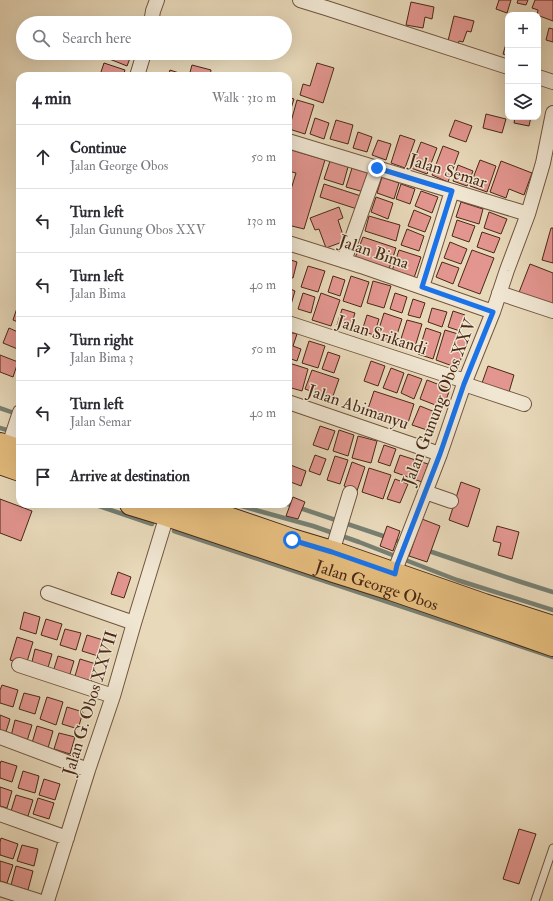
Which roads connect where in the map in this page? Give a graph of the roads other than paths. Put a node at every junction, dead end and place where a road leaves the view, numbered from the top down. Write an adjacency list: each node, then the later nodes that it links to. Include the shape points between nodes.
1 (157, 0): 3 (street)
2 (300, 0): 5 (street)
3 (152, 16)
4 (142, 60): 6 (street)
5 (505, 66)
6 (138, 72)
7 (541, 78): 8 (street)
8 (553, 82)
9 (553, 113): 13 (street, Jalan Gunung Obos XXV, via 543,163)
10 (292, 142): 11 (street, Jalan Semar)
11 (377, 168): 12 (street, Jalan Semar); 15 (street)
12 (452, 191): 13 (street, Jalan Semar); 16 (street)
13 (528, 214): 17 (street, Jalan Gunung Obos XXV)
14 (292, 243): 15 (street, Jalan Bima)
15 (344, 261): 16 (street, Jalan Bima)
16 (422, 287): 19 (street, Jalan Bima)
17 (499, 294): 18 (street); 19 (street, Jalan Gunung Obos XXV)
18 (553, 311)
19 (493, 312): 21 (street, Jalan Gunung Obos XXV)
20 (292, 324): 21 (street, Jalan Srikandi)
21 (464, 382): 23 (street, Jalan Srikandi); 26 (street, Jalan Gunung Obos XXV)
22 (292, 403): 26 (street, Jalan Abimanyu)
23 (524, 404)
24 (16, 427): 25 (street)
25 (9, 454)
26 (440, 454): 27 (street, Jalan Gunung Obos XXV)
27 (425, 492): 29 (street); 34 (street, Jalan Gunung Obos XXV)
28 (350, 493): 33 (street)
29 (451, 501)
30 (144, 508): 32 (main road, Jalan George Obos)
31 (199, 508): 33 (main road, Jalan George Obos, via 292,540)
32 (167, 515): 34 (main road, Jalan George Obos, via 334,571); 36 (street, Jalan G. Obos XXVII)
33 (335, 541): 34 (main road, Jalan George Obos)
34 (396, 570): 37 (main road, Jalan George Obos, via 484,605); 38 (main road, Jalan George Obos)
35 (48, 593): 36 (street)
36 (134, 623): 40 (street, Jalan G. Obos XXVII)
37 (553, 627)
38 (553, 645)
39 (19, 665): 40 (street)
40 (113, 696): 42 (street, Jalan G. Obos XXVII)
41 (0, 737): 42 (street)
42 (88, 770): 44 (street, Jalan G. Obos XXVII)
43 (0, 814): 44 (street)
44 (67, 838): 48 (street, Jalan G. Obos XXVII)
45 (553, 848): 49 (lane)
46 (0, 889): 47 (street)
47 (38, 901)
48 (47, 901)
49 (535, 901)

